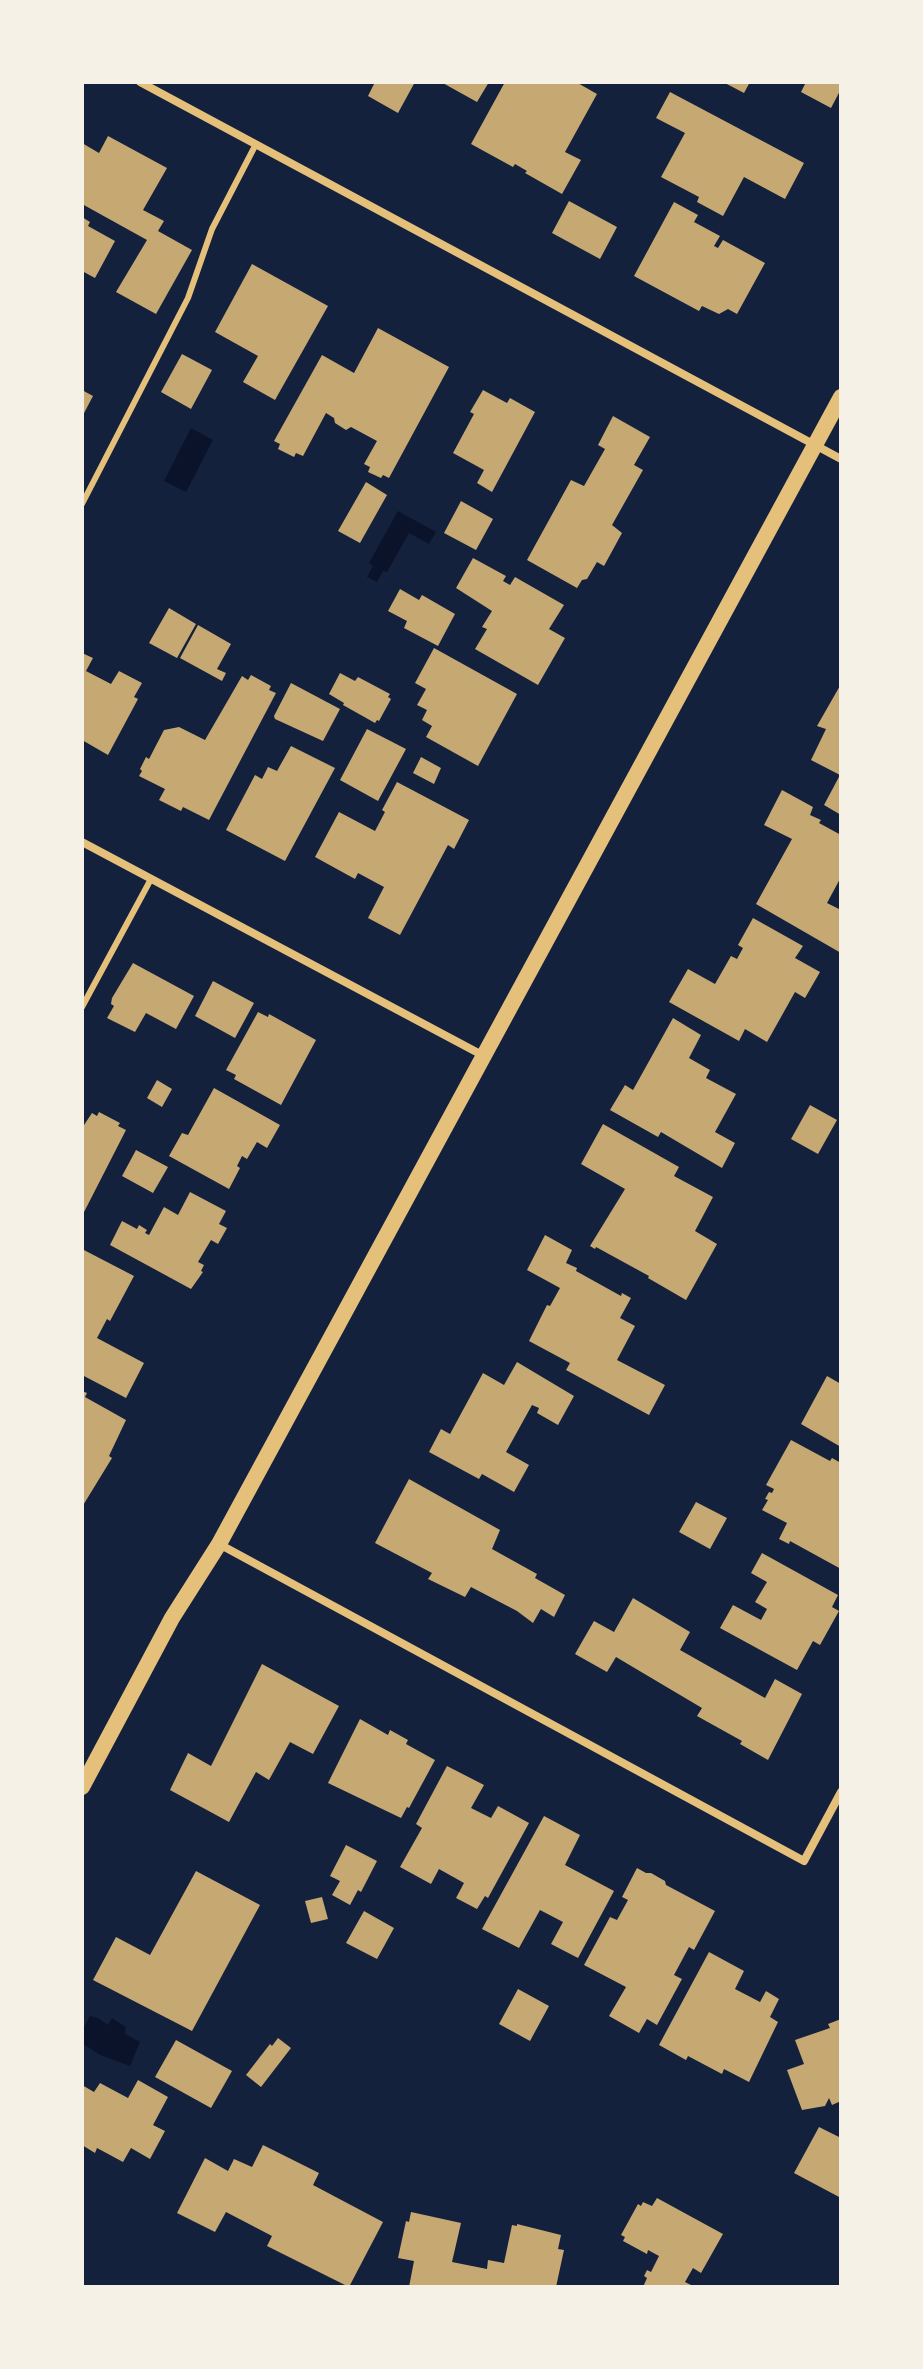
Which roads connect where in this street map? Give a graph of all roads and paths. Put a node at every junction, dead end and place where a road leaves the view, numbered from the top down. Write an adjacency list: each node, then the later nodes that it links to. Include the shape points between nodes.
1 (140, 82): 2 (street)
2 (256, 144): 4 (street); 6 (lane, via 212,229 188,298)
3 (841, 397): 4 (main road)
4 (816, 445): 5 (street); 10 (main road)
5 (841, 459)
6 (82, 504)
7 (82, 842): 8 (street)
8 (151, 879): 9 (lane); 10 (street)
9 (82, 1007)
10 (485, 1056): 11 (main road)
11 (219, 1544): 12 (main road, via 172,1618); 13 (street, via 804,1861)
12 (82, 1787)
13 (841, 1792)

